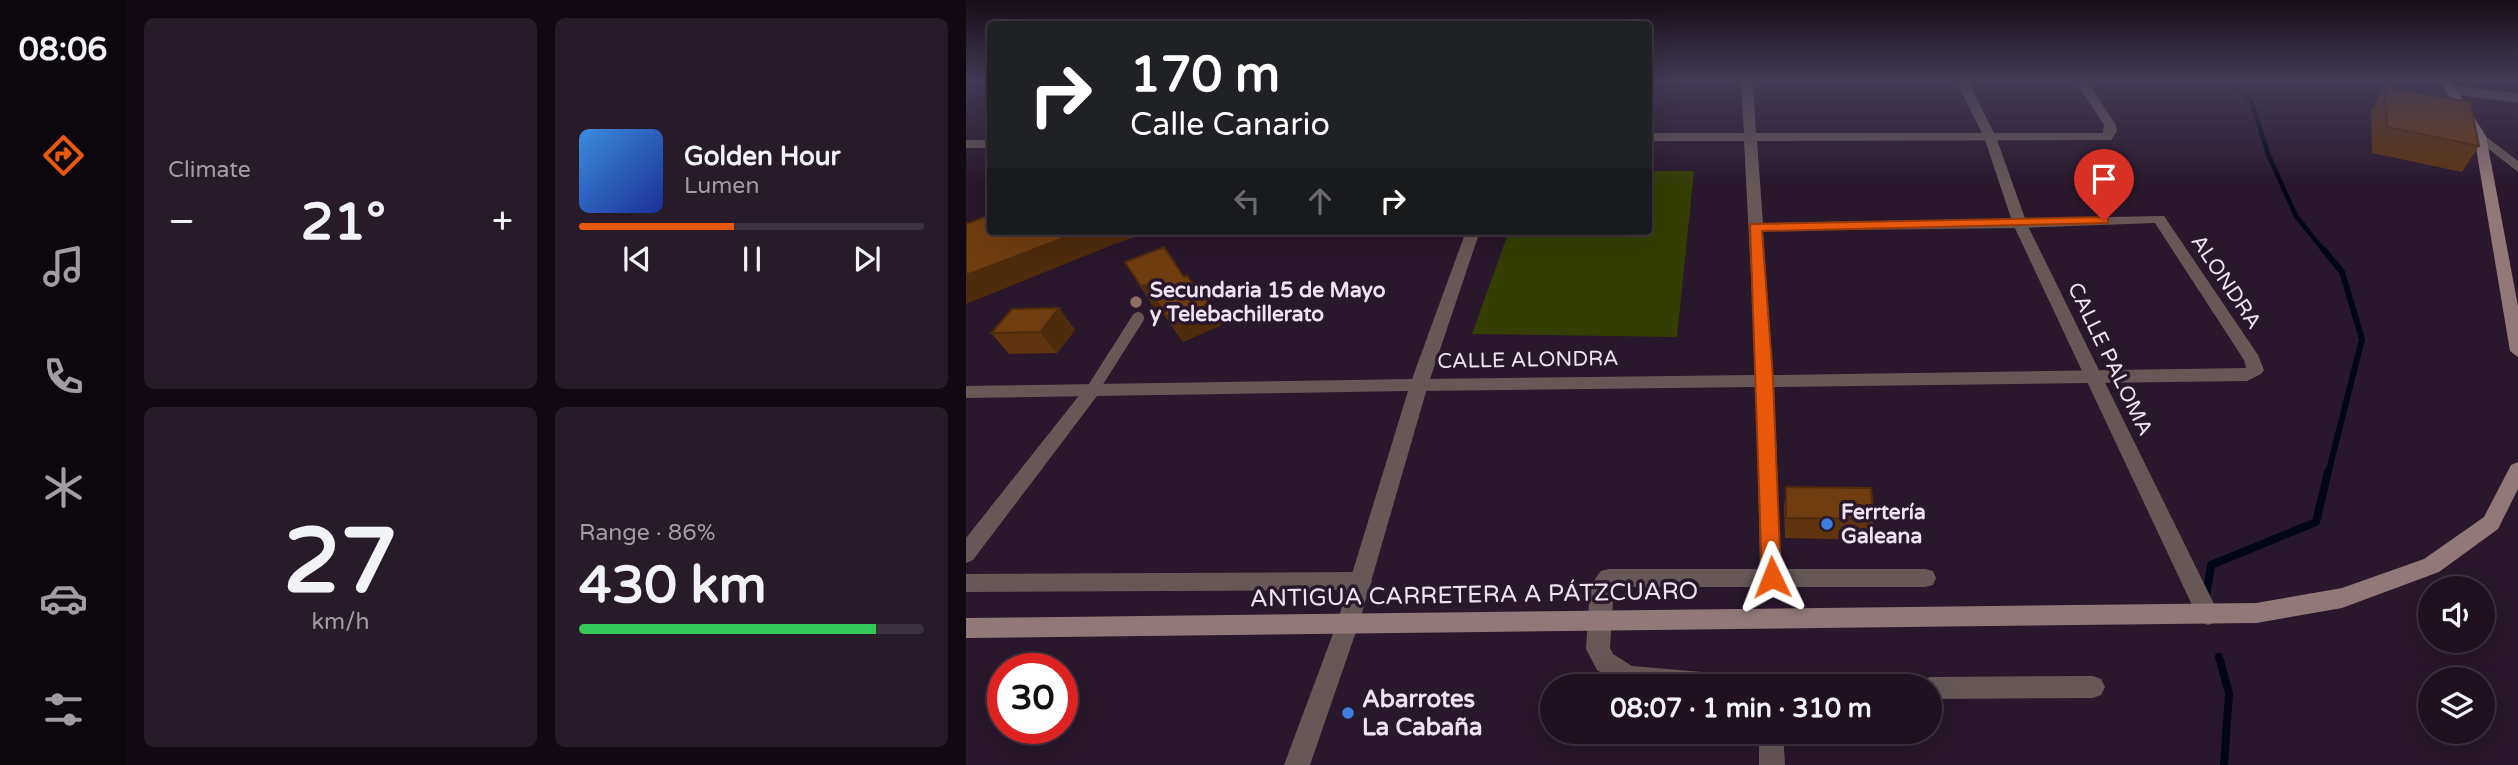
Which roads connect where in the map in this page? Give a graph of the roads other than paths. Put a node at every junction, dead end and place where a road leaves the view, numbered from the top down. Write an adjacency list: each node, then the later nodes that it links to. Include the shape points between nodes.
1 (1749, 117): 5 (street)
2 (1980, 117): 6 (street, CALLE PALOMA)
3 (2105, 117): 6 (street, via 2111,131 2106,137)
4 (2468, 117): 7 (main road)
5 (1750, 136): 6 (street); 8 (street); 13 (street)
6 (1990, 136): 12 (street, CALLE PALOMA)
7 (2480, 136): 11 (street); 16 (main road)
8 (1652, 137)
9 (966, 144): 10 (street)
10 (987, 144)
11 (2518, 167)
12 (2020, 224): 13 (street); 17 (street, ALONDRA, via 2159,219); 18 (street, CALLE PALOMA)
13 (1755, 227): 19 (street)
14 (1473, 235): 20 (street)
15 (1138, 318): 22 (lane)
16 (2518, 351)
17 (2255, 370): 18 (street, CALLE ALONDRA, via 2247,374)
18 (2091, 374): 19 (street, CALLE ALONDRA); 29 (street, CALLE PALOMA)
19 (1765, 379): 20 (street, CALLE ALONDRA); 25 (street)
20 (1419, 385): 22 (street, CALLE ALONDRA); 27 (street)
21 (966, 392): 22 (street, CALLE ALONDRA)
22 (1091, 392): 24 (street)
23 (2518, 470): 29 (main road, ANTIGUA CARRETERA A PÁTZCUARO, via 2491,523 2431,566 2343,598 2256,613)
24 (966, 554)
25 (1772, 577): 26 (street); 30 (street, via 1609,578 1601,586)
26 (1925, 578)
27 (1361, 580): 28 (street); 31 (street)
28 (966, 583)
29 (2208, 615): 30 (main road, ANTIGUA CARRETERA A PÁTZCUARO)
30 (1599, 621): 31 (main road, ANTIGUA CARRETERA A PÁTZCUARO); 33 (street, via 1598,649 1605,662)
31 (1348, 623): 32 (main road, ANTIGUA CARRETERA A PÁTZCUARO); 37 (street)
32 (966, 628)
33 (1623, 674)
34 (2093, 687): 35 (street)
35 (1942, 688)
36 (1771, 744): 38 (street)
37 (1297, 765)
38 (1772, 765)

